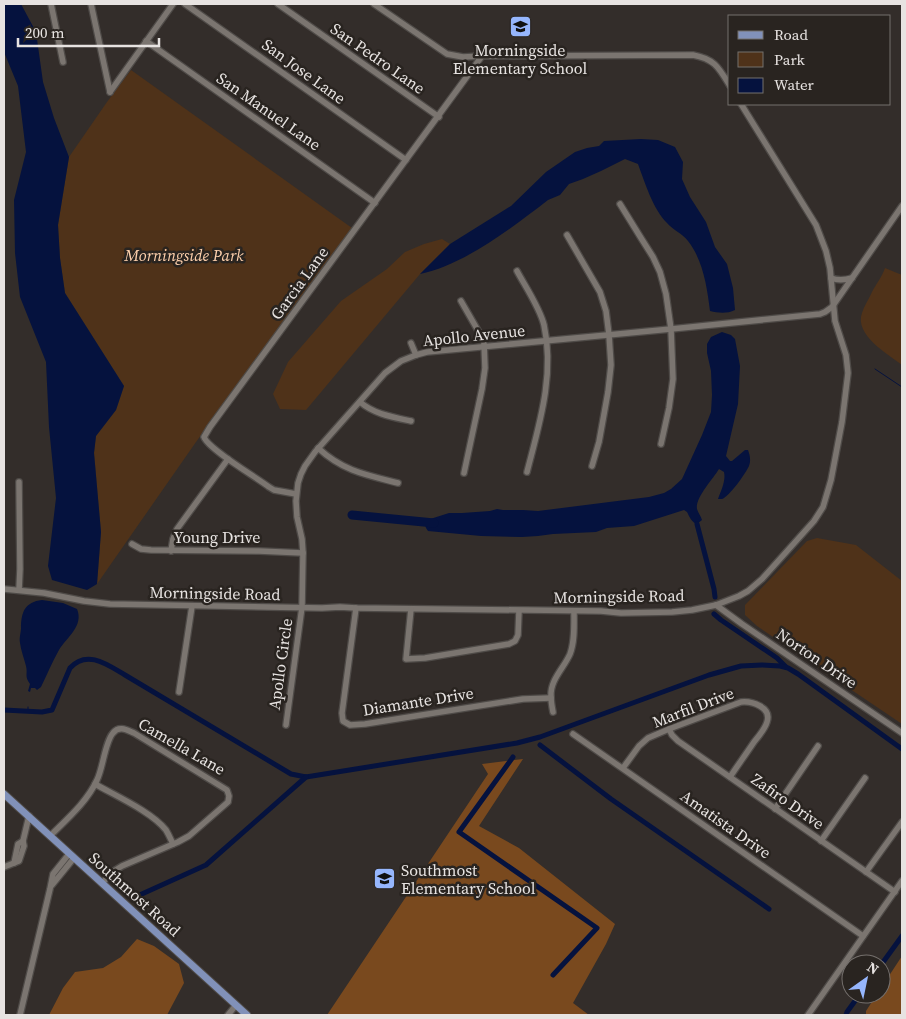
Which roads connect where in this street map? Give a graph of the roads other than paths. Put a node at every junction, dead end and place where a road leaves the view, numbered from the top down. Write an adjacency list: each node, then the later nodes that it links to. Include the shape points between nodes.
1 (52, 4): 9 (street)
2 (91, 4): 7 (street, via 110,92)
3 (173, 4): 7 (street)
4 (185, 4): 13 (street, San Jose Lane)
5 (278, 4): 12 (street, San Pedro Lane)
6 (374, 4): 8 (street, via 447,54)
7 (146, 42): 14 (street, San Manuel Lane)
8 (482, 56): 10 (street, via 693,55 713,62); 12 (street, Garcia Lane)
9 (63, 62)
10 (728, 83)
11 (742, 105): 19 (street, Morningside Road, via 816,225 826,251)
12 (439, 117): 13 (street, Garcia Lane)
13 (406, 160): 14 (street, Garcia Lane)
14 (375, 203): 33 (street, Garcia Lane, via 204,437)
15 (620, 204): 23 (street, via 660,272)
16 (902, 206): 20 (street)
17 (567, 235): 24 (street, via 600,292)
18 (516, 271): 25 (street, via 540,314)
19 (831, 278): 20 (street); 22 (street, Morningside Road)
20 (852, 278): 22 (street)
21 (461, 301): 27 (street)
22 (834, 305): 23 (street, Apollo Avenue, via 820,314); 45 (street, Morningside Road, via 848,364 847,383 831,480 823,507 814,522 762,579 748,591)
23 (671, 329): 24 (street, Apollo Avenue); 31 (street, via 673,379)
24 (609, 335): 25 (street, Apollo Avenue); 34 (street, via 611,365 608,392)
25 (546, 341): 27 (street, Apollo Avenue); 35 (street, via 548,373)
26 (411, 343): 28 (street)
27 (485, 347): 28 (street, Apollo Avenue); 36 (street, via 482,389)
28 (416, 355): 29 (street, Apollo Avenue, via 385,373)
29 (360, 402): 30 (street, via 377,412); 32 (street, Apollo Avenue)
30 (411, 421)
31 (661, 444)
32 (318, 448): 38 (street, via 350,470); 39 (street, Apollo Avenue, via 305,466)
33 (228, 459): 39 (street, Garcia Lane, via 274,490); 41 (street, via 177,529)
34 (592, 466)
35 (527, 472)
36 (464, 473)
37 (19, 482): 44 (street)
38 (398, 482)
39 (296, 494): 42 (street, Apollo Avenue)
40 (132, 544): 41 (street, Young Drive, via 140,549)
41 (171, 551): 42 (street, Young Drive)
42 (303, 553): 47 (street, Apollo Avenue)
43 (4, 589): 44 (street, Morningside Road)
44 (18, 590): 46 (street, Morningside Road, via 110,604)
45 (716, 605): 51 (street, Morningside Road, via 672,612); 57 (street, Norton Drive)
46 (192, 606): 47 (street, Morningside Road); 52 (street)
47 (302, 607): 48 (street, Morningside Road); 55 (street, Apollo Circle)
48 (356, 608): 49 (street, Morningside Road); 53 (street, Diamante Drive, via 342,713 343,721 350,725 523,698)
49 (411, 609): 50 (street, Morningside Road); 50 (street, via 406,660 512,643 518,635)
50 (519, 611): 51 (street, Morningside Road)
51 (574, 611): 53 (street, via 570,655 553,684)
52 (179, 692)
53 (551, 698): 54 (street)
54 (553, 712)
55 (286, 725)
56 (669, 729): 60 (street, Marfil Drive, via 643,742); 61 (street, Zafiro Drive, via 678,741); 61 (street, Marfil Drive, via 741,702 752,702 762,707 768,715 766,725)
57 (902, 733)
58 (573, 734): 60 (street, Amatista Drive)
59 (818, 746): 65 (street)
60 (623, 768): 77 (street, Amatista Drive)
61 (730, 777): 65 (street, Zafiro Drive)
62 (865, 778): 69 (street)
63 (95, 784): 68 (street, Camella Lane, via 84,801); 70 (street, via 156,820); 70 (street, Camella Lane, via 112,734 122,728 229,792 226,805 194,832)
64 (4, 794): 66 (main road, Southmost Road)
65 (775, 809): 69 (street, Zafiro Drive)
66 (28, 816): 68 (main road, Southmost Road); 72 (street, via 19,862)
67 (902, 822): 73 (street)
68 (50, 836): 71 (main road, Southmost Road)
69 (821, 841): 73 (street, Zafiro Drive)
70 (173, 844): 75 (street, Camella Lane, via 122,866)
71 (72, 856): 75 (main road, Southmost Road); 79 (street, via 53,874)
72 (4, 868)
73 (866, 872): 76 (street, Zafiro Drive)
74 (902, 881): 76 (street)
75 (102, 883): 78 (main road, Southmost Road)
76 (894, 892): 77 (street)
77 (863, 936): 82 (street)
78 (236, 1006): 80 (street); 81 (main road, Southmost Road)
79 (20, 1015)
80 (228, 1015)
81 (247, 1015)
82 (808, 1015)

